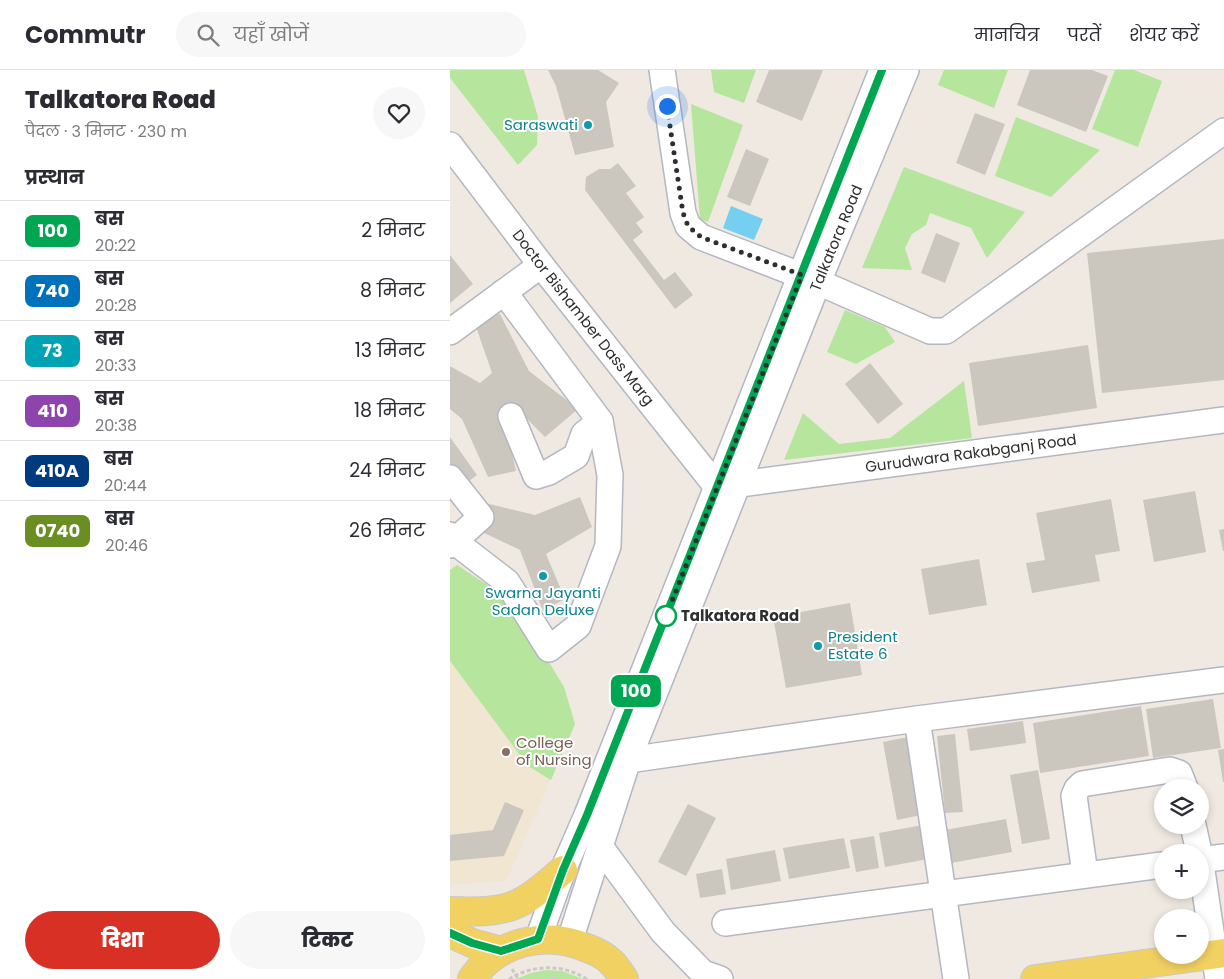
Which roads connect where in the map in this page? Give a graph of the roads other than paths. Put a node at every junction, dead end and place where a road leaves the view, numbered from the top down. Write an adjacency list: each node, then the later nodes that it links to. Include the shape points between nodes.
1 (662, 70): 7 (street, via 683,213 688,226 701,237)
2 (882, 70): 7 (street, Talkatora Road)
3 (906, 70): 7 (street, Talkatora Road)
4 (1224, 131): 7 (street, via 946,331 930,331)
5 (450, 145): 6 (street, Doctor Bishamber Dass Marg)
6 (541, 265): 8 (street); 14 (street, Doctor Bishamber Dass Marg)
7 (810, 279): 14 (street, Talkatora Road)
8 (504, 292): 9 (street); 12 (street)
9 (450, 332)
10 (511, 416): 12 (street, via 536,476 576,456 584,434)
11 (1224, 420): 14 (street, Gurudwara Rakabganj Road)
12 (600, 421): 15 (street, via 610,475 608,546 578,626 549,649 507,582)
13 (450, 478): 15 (street, via 480,517)
14 (727, 486): 18 (street, Talkatora Road); 24 (street, Talkatora Road)
15 (452, 541)
16 (1224, 680): 17 (street)
17 (918, 719): 18 (street); 26 (street)
18 (628, 760): 20 (street, Talkatora Road)
19 (1181, 779): 25 (street, via 1179,773 1170,770 1082,784 1074,796)
20 (599, 844): 32 (street, Talkatora Road); 37 (street, via 663,932 703,973)
21 (1224, 857): 22 (street)
22 (1209, 858)
23 (1154, 866): 25 (street)
24 (563, 870): 28 (main road, via 532,897 514,906 500,910); 31 (street, Talkatora Road)
25 (1085, 874): 26 (street)
26 (944, 894): 29 (street); 38 (street)
27 (1207, 899): 34 (street)
28 (450, 911)
29 (725, 924)
30 (450, 932): 33 (main road, via 472,943)
31 (538, 939): 32 (main road); 33 (main road)
32 (570, 940): 36 (main road, via 610,960)
33 (501, 951): 35 (main road, via 479,968)
34 (1219, 962): 39 (main road)
35 (472, 979)
36 (624, 979)
37 (720, 979)
38 (956, 979)
39 (1035, 979)

